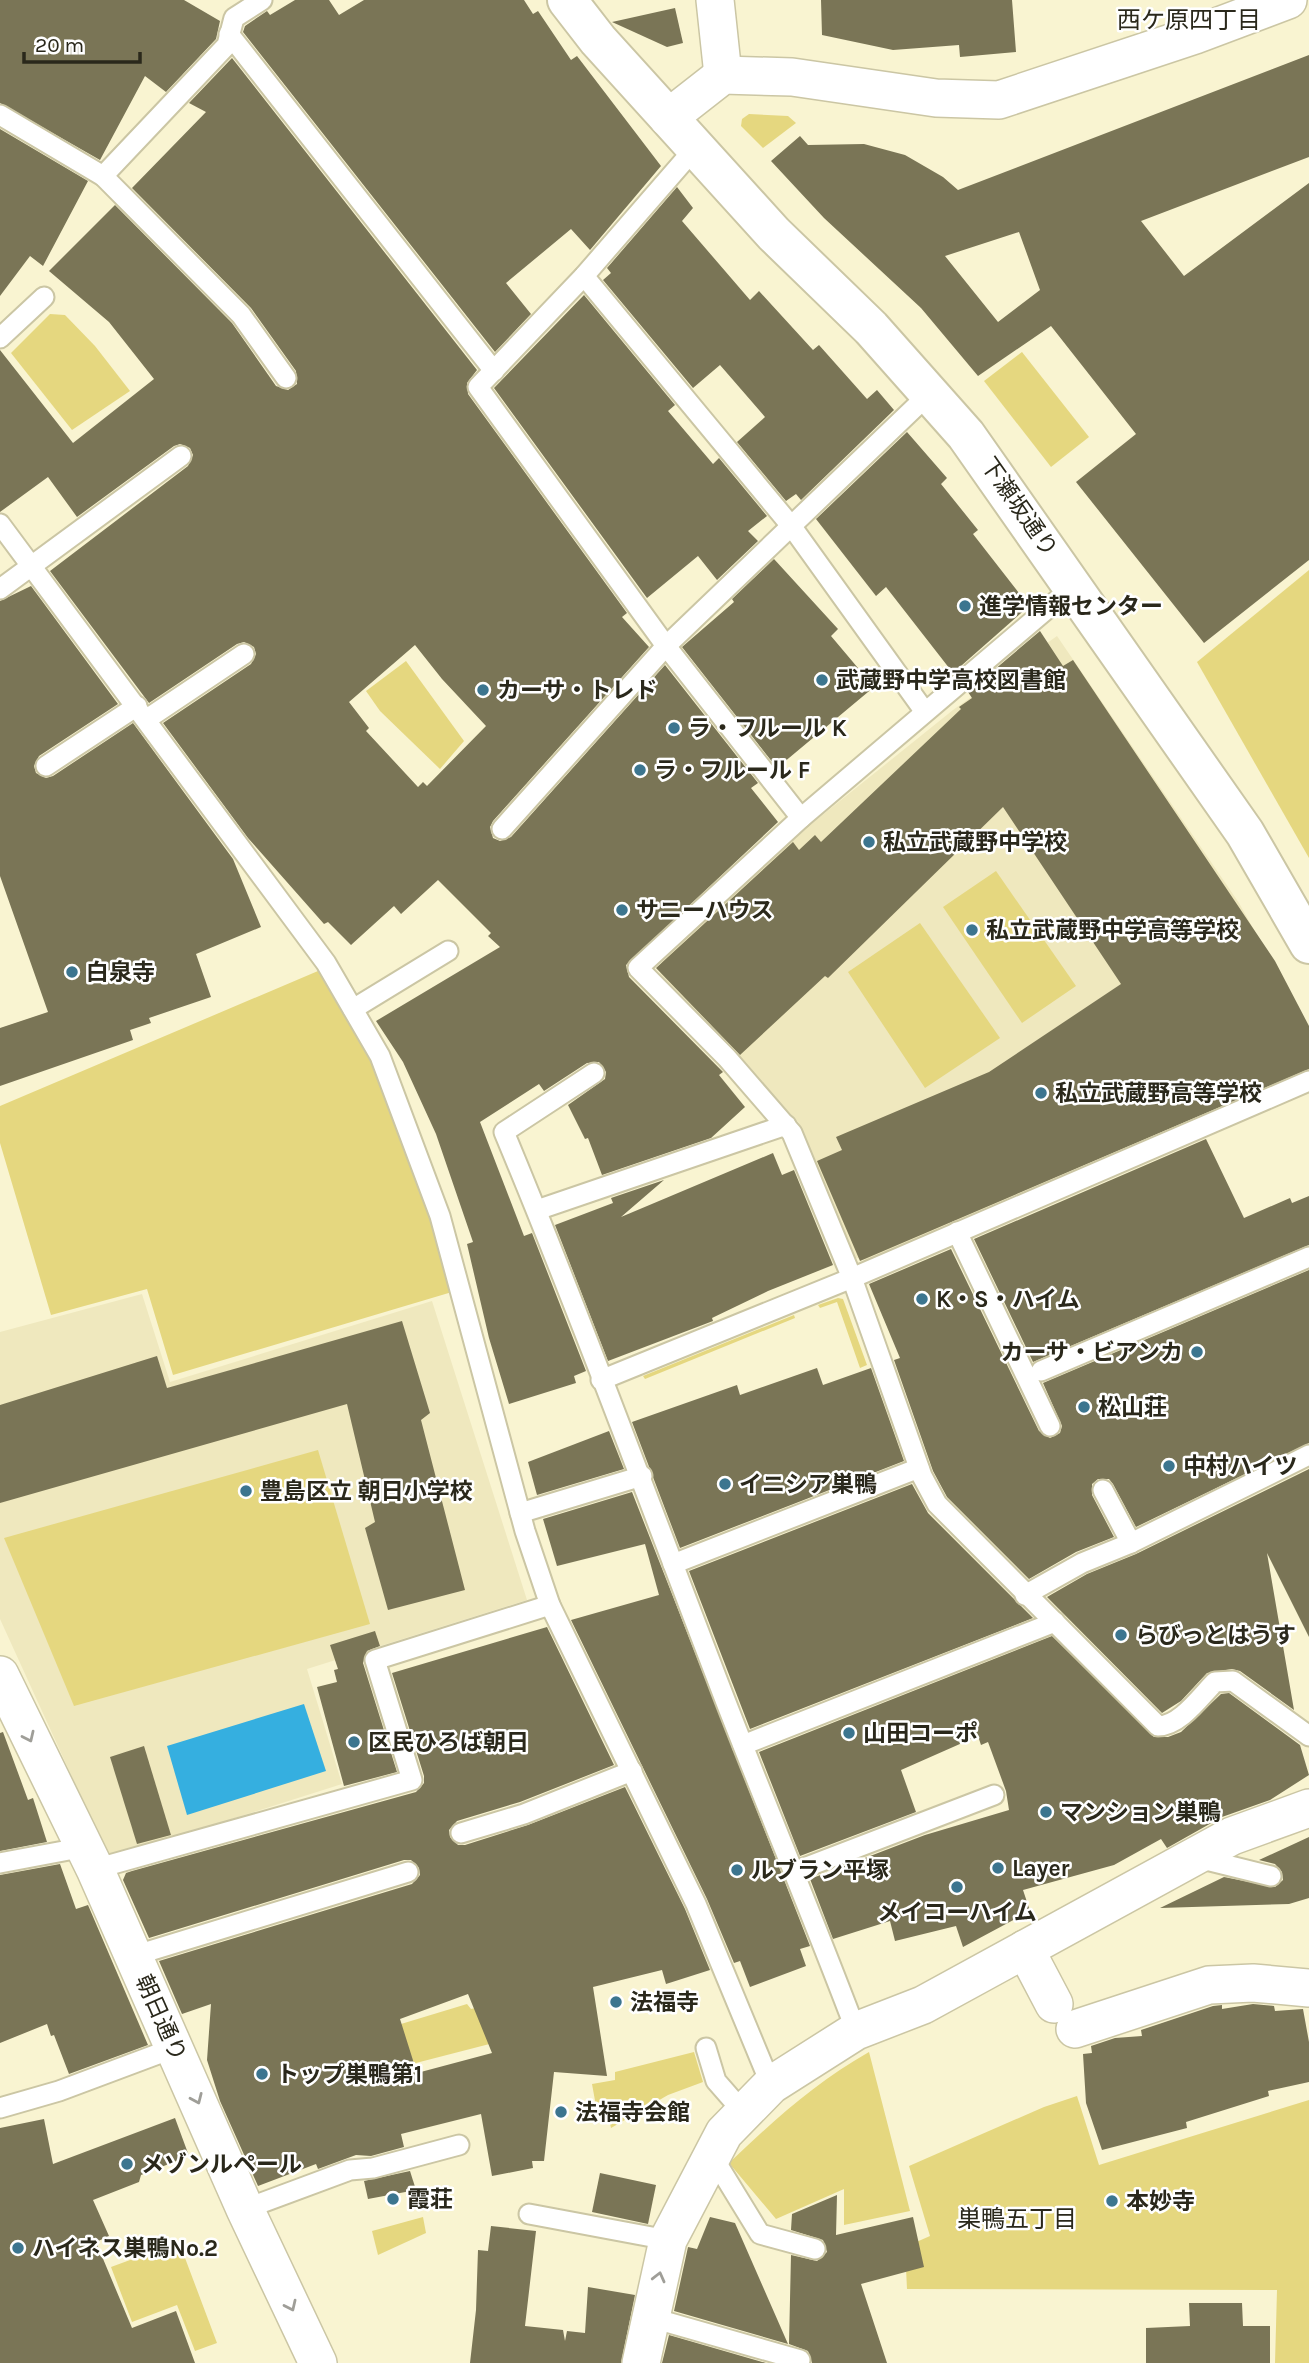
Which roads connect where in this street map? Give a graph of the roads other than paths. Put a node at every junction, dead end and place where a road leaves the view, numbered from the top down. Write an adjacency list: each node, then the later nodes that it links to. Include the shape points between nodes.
1 (262, 0): 5 (lane, via 234,18)
2 (567, 0): 8 (street, 下瀬坂通り)
3 (715, 0): 6 (street)
4 (1288, 0): 6 (street, via 999,100 936,99 792,77)
5 (229, 34): 10 (lane, via 227,45); 14 (lane)
6 (723, 75): 8 (street)
7 (0, 115): 10 (lane)
8 (668, 118): 9 (street, 下瀬坂通り)
9 (696, 146): 11 (lane); 16 (street, 下瀬坂通り, via 774,234)
10 (103, 176): 15 (lane, via 241,315)
11 (584, 276): 14 (lane); 19 (lane)
12 (44, 297): 13 (lane)
13 (0, 338)
14 (494, 371): 23 (lane, via 478,387)
15 (286, 378)
16 (931, 392): 19 (lane); 21 (street, 下瀬坂通り, via 982,455)
17 (181, 456): 20 (lane)
18 (0, 524): 20 (lane)
19 (792, 527): 23 (lane); 26 (lane)
20 (32, 565): 22 (lane); 25 (lane)
21 (1074, 586): 26 (lane); 30 (street, 下瀬坂通り, via 1245,833)
22 (0, 589)
23 (666, 646): 28 (lane); 29 (lane)
24 (244, 653): 25 (lane)
25 (142, 712): 27 (lane); 32 (lane, via 326,963)
26 (925, 712): 28 (lane)
27 (46, 766)
28 (801, 818): 35 (lane, via 638,968)
29 (502, 829)
30 (1309, 944)
31 (448, 951): 32 (lane)
32 (353, 1009): 47 (lane, via 380,1056 440,1216)
33 (594, 1073): 36 (lane, via 504,1132)
34 (1309, 1081): 37 (lane)
35 (786, 1125): 36 (lane); 39 (lane)
36 (537, 1210): 41 (lane)
37 (957, 1232): 39 (lane); 42 (lane)
38 (1309, 1257): 40 (lane)
39 (852, 1278): 41 (lane); 44 (lane)
40 (1041, 1371)
41 (601, 1380): 45 (lane)
42 (1050, 1426)
43 (1309, 1455): 48 (lane)
44 (919, 1468): 49 (lane); 50 (lane, via 937,1504)
45 (642, 1476): 47 (lane); 49 (lane)
46 (1103, 1490): 48 (lane)
47 (520, 1513): 51 (lane)
48 (1131, 1543): 50 (lane, via 1082,1563)
49 (673, 1564): 55 (lane)
50 (1025, 1595): 52 (lane)
51 (550, 1605): 56 (lane); 61 (lane, via 375,1660 412,1780)
52 (1055, 1622): 54 (lane, via 1158,1727 1182,1716 1215,1682 1233,1681); 55 (lane)
53 (0, 1675): 61 (street, 朝日通り, one-way to 61)
54 (1309, 1735)
55 (743, 1745): 63 (lane)
56 (632, 1771): 59 (lane, via 524,1814); 72 (lane, via 696,1904)
57 (994, 1795): 63 (lane)
58 (1309, 1808): 60 (street, via 1232,1836)
59 (461, 1833)
60 (1193, 1856): 65 (lane); 66 (street)
61 (90, 1858): 62 (lane); 67 (street, 朝日通り)
62 (0, 1863)
63 (796, 1871): 69 (lane)
64 (408, 1872): 67 (lane)
65 (1272, 1876)
66 (1025, 1949): 68 (street, via 1065,2017 1209,1985); 69 (street, via 923,2005)
67 (133, 1956): 70 (street, 朝日通り)
68 (1309, 1988)
69 (856, 2031): 72 (street)
70 (174, 2048): 73 (lane); 77 (street, 朝日通り, one-way to 77)
71 (706, 2048): 74 (lane, via 716,2081)
72 (771, 2085): 74 (street)
73 (0, 2108)
74 (744, 2113): 76 (street)
75 (459, 2145): 77 (lane, via 350,2170)
76 (711, 2154): 79 (street); 80 (lane, via 760,2234)
77 (245, 2209): 83 (street, 朝日通り, one-way to 83)
78 (529, 2214): 79 (lane)
79 (668, 2240): 81 (street, one-way to 79)
80 (815, 2249)
81 (649, 2317): 82 (lane); 84 (street)
82 (800, 2360)
83 (318, 2363)
84 (641, 2363)

